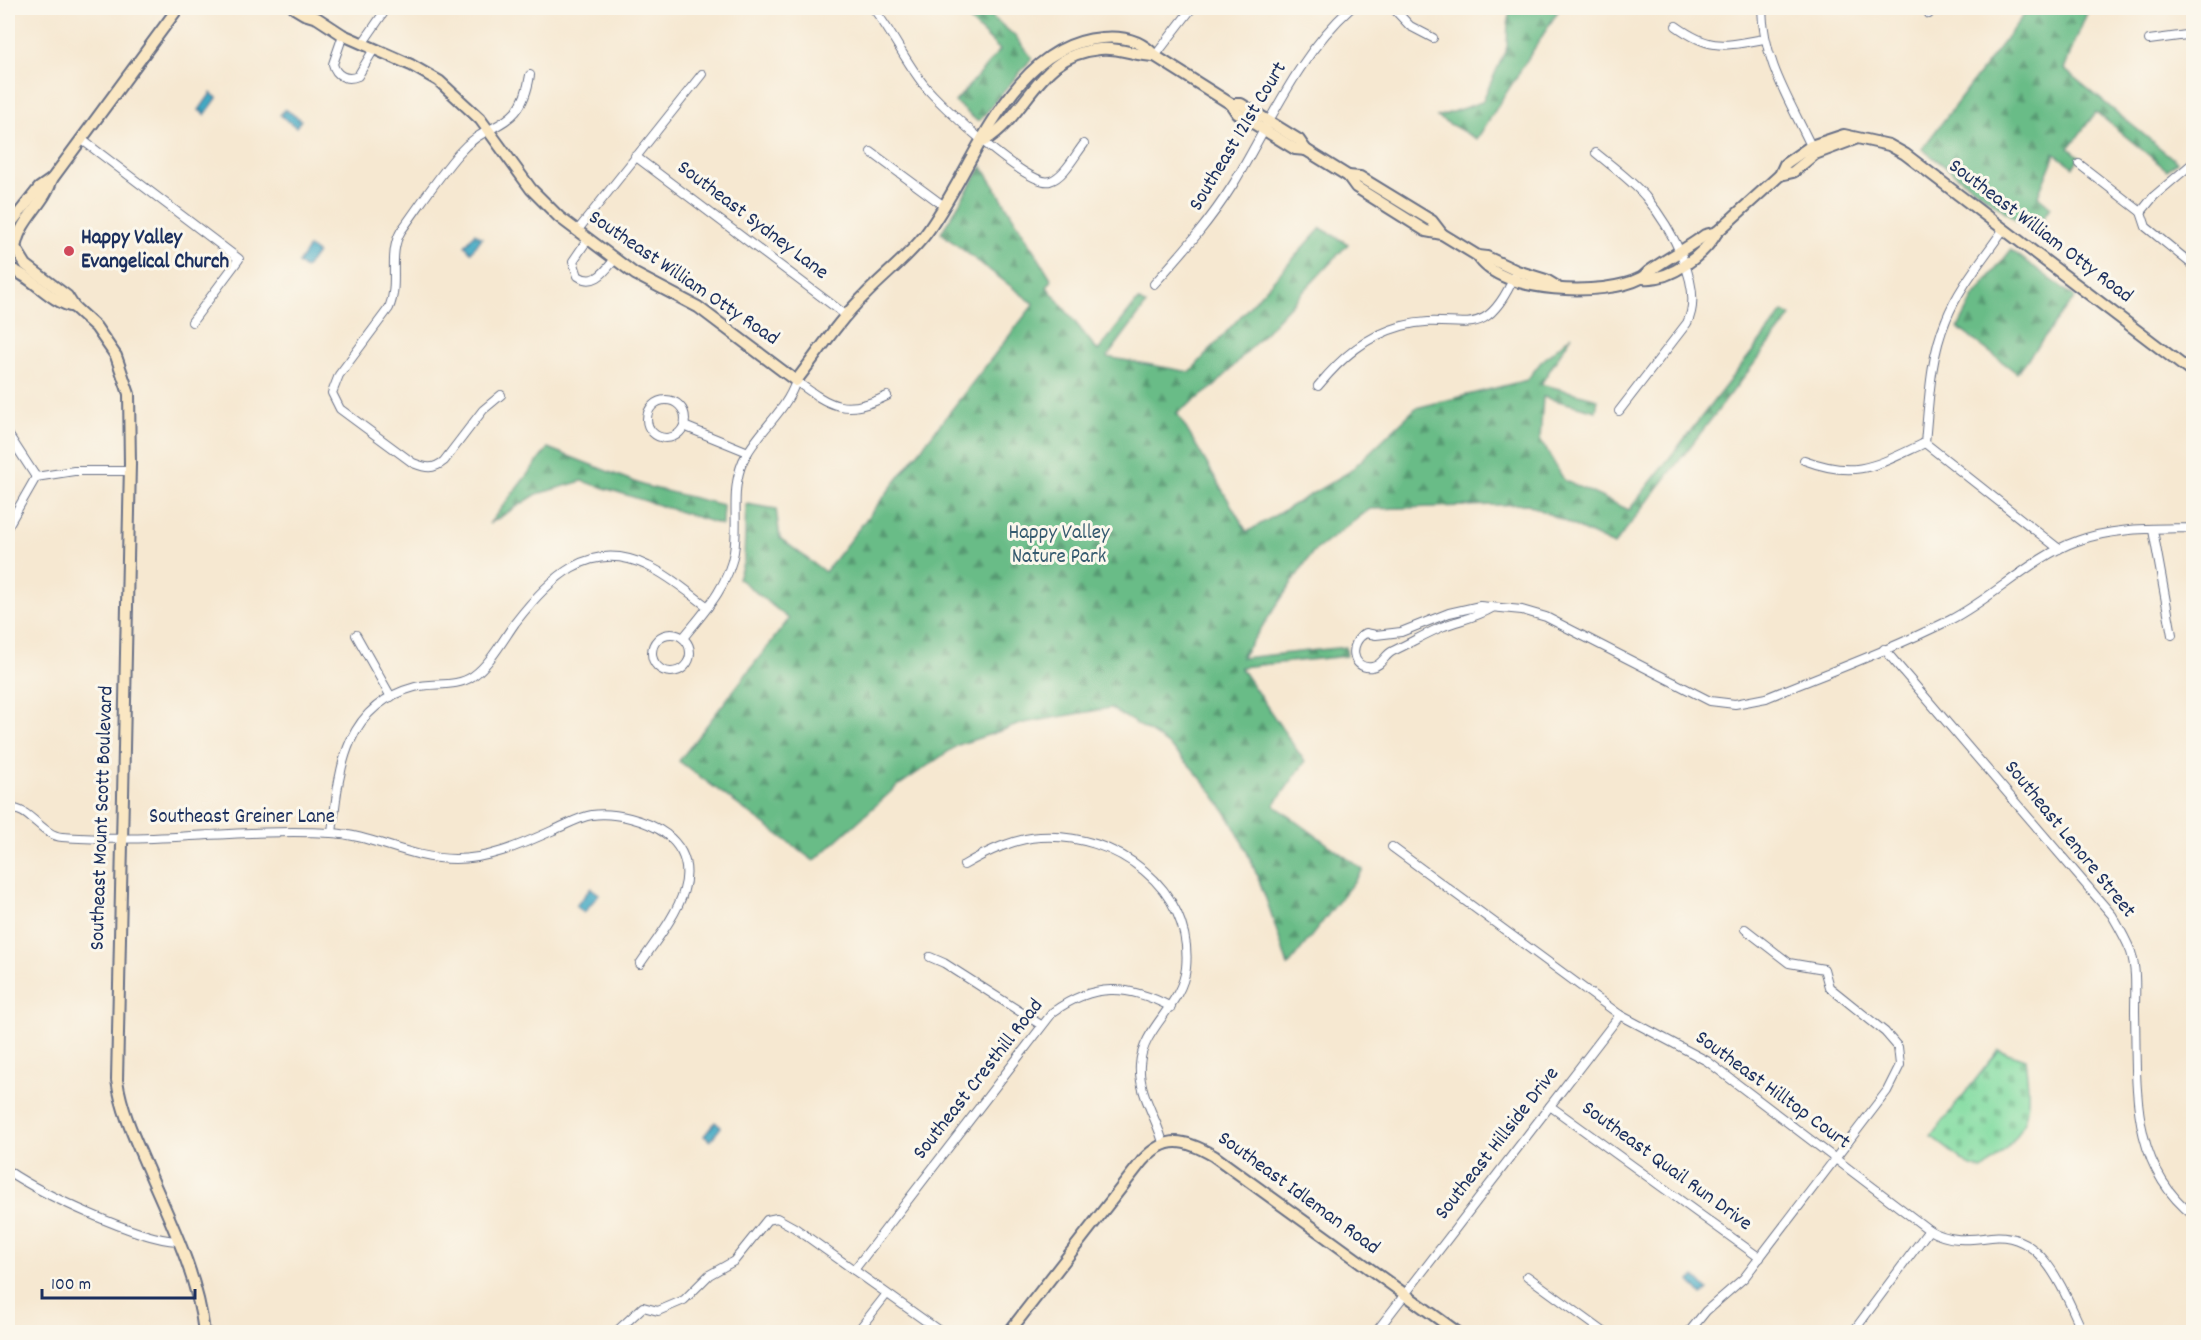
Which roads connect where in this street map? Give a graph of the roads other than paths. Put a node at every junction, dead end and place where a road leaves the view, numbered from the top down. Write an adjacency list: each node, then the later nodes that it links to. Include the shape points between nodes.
1 (178, 8): 24 (street)
2 (294, 8): 10 (street, Southeast William Otty Road)
3 (310, 8): 10 (street, Southeast William Otty Road)
4 (387, 8): 17 (street)
5 (873, 8): 25 (street, via 923,84)
6 (1192, 8): 19 (street)
7 (1351, 8): 22 (street, Southeast 121st Court, via 1319,42)
8 (1393, 8): 14 (street, via 1410,26)
9 (1762, 8): 15 (street)
10 (317, 18): 13 (street, Southeast William Otty Road)
11 (1676, 26): 15 (street, via 1712,46)
12 (2193, 34): 16 (street)
13 (343, 35): 17 (street, Southeast William Otty Road); 18 (street, via 333,64 337,73 347,78 363,72)
14 (1433, 38)
15 (1764, 39): 27 (street, via 1771,64)
16 (2149, 40)
17 (362, 44): 18 (street, Southeast William Otty Road)
18 (374, 49): 23 (street, Southeast William Otty Road, via 439,81 465,102)
19 (1155, 56): 22 (street, Southeast William Otty Road, via 1231,104 1241,104); 25 (street, Southeast William Otty Road, via 1112,48 1068,57 1043,76 1000,131)
20 (530, 75): 23 (street, via 522,105)
21 (702, 75): 30 (street)
22 (1265, 125): 46 (street, Southeast William Otty Road, via 1299,140 1306,150 1348,176 1356,187 1426,231 1442,234); 47 (street, Southeast 121st Court, via 1207,224)
23 (489, 131): 38 (street, Southeast William Otty Road, via 531,189); 54 (street, via 460,152 396,238 394,296 339,375 332,393 339,409 413,463 426,468 444,461 483,410)
24 (81, 139): 33 (street); 50 (street, via 239,260)
25 (983, 141): 26 (street, via 1041,182 1058,176); 34 (street, Southeast William Otty Road)
26 (1084, 144)
27 (1813, 150): 37 (street, Southeast William Otty Road, via 1844,135 1880,142 1905,153); 43 (street, Southeast William Otty Road, via 1785,164 1780,175 1717,232 1705,235)
28 (871, 152): 34 (street)
29 (1596, 153): 43 (street, via 1645,196)
30 (635, 156): 38 (street); 49 (street, Southeast Sydney Lane)
31 (2193, 162): 35 (street)
32 (2079, 164): 35 (street)
33 (52, 179): 36 (street, via 39,188); 41 (street, via 47,194 21,230)
34 (944, 206): 49 (street, Southeast William Otty Road, via 914,248)
35 (2141, 212): 45 (street, via 2146,227)
36 (8, 226)
37 (2003, 230): 51 (street, Southeast William Otty Road); 59 (street, via 1946,318 1933,362)
38 (577, 231): 40 (street, Southeast William Otty Road)
39 (8, 233): 41 (street, Southeast Mount Scott Boulevard)
40 (588, 239): 42 (street, Southeast William Otty Road); 42 (street, via 573,261 578,276 597,278)
41 (16, 246): 44 (street); 48 (street, Southeast Mount Scott Boulevard, via 26,265 67,296)
42 (615, 259): 52 (street, Southeast William Otty Road, via 698,308)
43 (1682, 259): 46 (street, Southeast William Otty Road, via 1643,278 1602,288 1556,286 1546,280); 56 (street, via 1694,297 1692,313)
44 (8, 266): 48 (street, Southeast Mount Scott Boulevard, via 62,304)
45 (2193, 266)
46 (1515, 275): 53 (street, via 1497,308 1482,320 1462,325 1420,322 1384,332 1352,350)
47 (1154, 284)
48 (74, 307): 62 (street, Southeast Mount Scott Boulevard, via 105,339 121,368 130,409)
49 (847, 316): 52 (street, Southeast William Otty Road)
50 (192, 322)
51 (2193, 374)
52 (796, 381): 55 (street, via 823,401 845,409); 60 (street, via 791,397)
53 (1318, 386)
54 (501, 395)
55 (886, 396)
56 (1619, 411)
57 (684, 426): 57 (street, via 683,410 672,400 659,400 648,411 646,420 657,436 671,438); 60 (street)
58 (8, 434): 63 (street)
59 (1925, 443): 61 (street, via 1882,463 1848,471); 67 (street)
60 (748, 452): 68 (street, via 735,491 735,551 722,589)
61 (1804, 459)
62 (130, 471): 63 (street, via 74,471); 77 (street, Southeast Mount Scott Boulevard)
63 (36, 477): 64 (street)
64 (8, 526)
65 (2193, 528): 66 (street)
66 (2152, 530): 67 (street, via 2100,534); 71 (street)
67 (2059, 549): 73 (street, via 1979,604)
68 (708, 607): 72 (street); 74 (street, via 638,561 592,560 566,570 545,586 474,676 454,684 417,686)
69 (1491, 608): 69 (street, via 1467,608 1401,632 1366,633 1356,641 1356,660 1373,667 1388,653); 73 (street, via 1522,610 1546,617 1692,694 1721,703 1745,704 1766,698)
70 (356, 635): 74 (street)
71 (2172, 635)
72 (683, 638): 72 (street, via 668,634 655,643 652,656 660,669 677,671 688,661 689,648)
73 (1884, 649): 90 (street, Southeast Lenore Street, via 2100,901 2123,934 2134,966 2137,1109 2145,1149 2159,1178)
74 (391, 697): 76 (street, via 360,724 344,751)
75 (8, 809): 77 (street, Southeast Greiner Lane, via 18,810 59,837)
76 (333, 833): 77 (street, Southeast Greiner Lane); 82 (street, Southeast Greiner Lane, via 406,854 456,859 494,854 591,815 618,816 654,827 677,846 687,879 681,901)
77 (122, 837): 92 (street, Southeast Mount Scott Boulevard, via 119,1092)
78 (1392, 848): 84 (street, Southeast Hilltop Court)
79 (964, 864): 83 (street, via 990,850 1023,840 1058,837 1093,843 1137,864 1169,898 1183,928 1186,971)
80 (1745, 929): 88 (street, via 1789,963 1824,969 1829,987 1898,1047 1900,1065 1893,1082)
81 (930, 957): 85 (street)
82 (640, 964)
83 (1171, 1007): 85 (street, Southeast Cresthill Road, via 1133,992 1099,990 1066,1003); 87 (street, via 1147,1042 1140,1064 1142,1085)
84 (1620, 1015): 86 (street, Southeast Hillside Drive); 88 (street, Southeast Hilltop Court, via 1707,1061)
85 (1041, 1025): 94 (street, Southeast Cresthill Road)
86 (1550, 1106): 93 (street, Southeast Quail Run Drive); 97 (street, Southeast Hillside Drive)
87 (1163, 1143): 97 (street, Southeast Idleman Road, via 1190,1144 1214,1156); 102 (street, via 1130,1175)
88 (1835, 1160): 91 (street, Southeast Hilltop Court); 93 (street)
89 (8, 1171): 92 (street, via 69,1203 157,1239)
90 (2193, 1216)
91 (1929, 1230): 107 (street); 108 (street, Southeast Hilltop Court, via 1951,1239 2010,1239 2032,1248 2050,1267)
92 (177, 1241): 98 (street, Southeast Mount Scott Boulevard, via 194,1284)
93 (1760, 1258): 106 (street)
94 (854, 1270): 96 (street); 99 (street, via 785,1222 777,1218 767,1220 734,1261 709,1275 684,1300 658,1311 643,1307)
95 (1527, 1276): 105 (street)
96 (886, 1294): 100 (street); 101 (street)
97 (1404, 1294): 103 (street, Southeast Hillside Drive); 104 (street, Southeast Idleman Road)
98 (204, 1332)
99 (616, 1332)
100 (857, 1332)
101 (941, 1332)
102 (1009, 1332)
103 (1377, 1332)
104 (1457, 1332)
105 (1604, 1332)
106 (1689, 1332)
107 (1853, 1332)
108 (2083, 1332)

